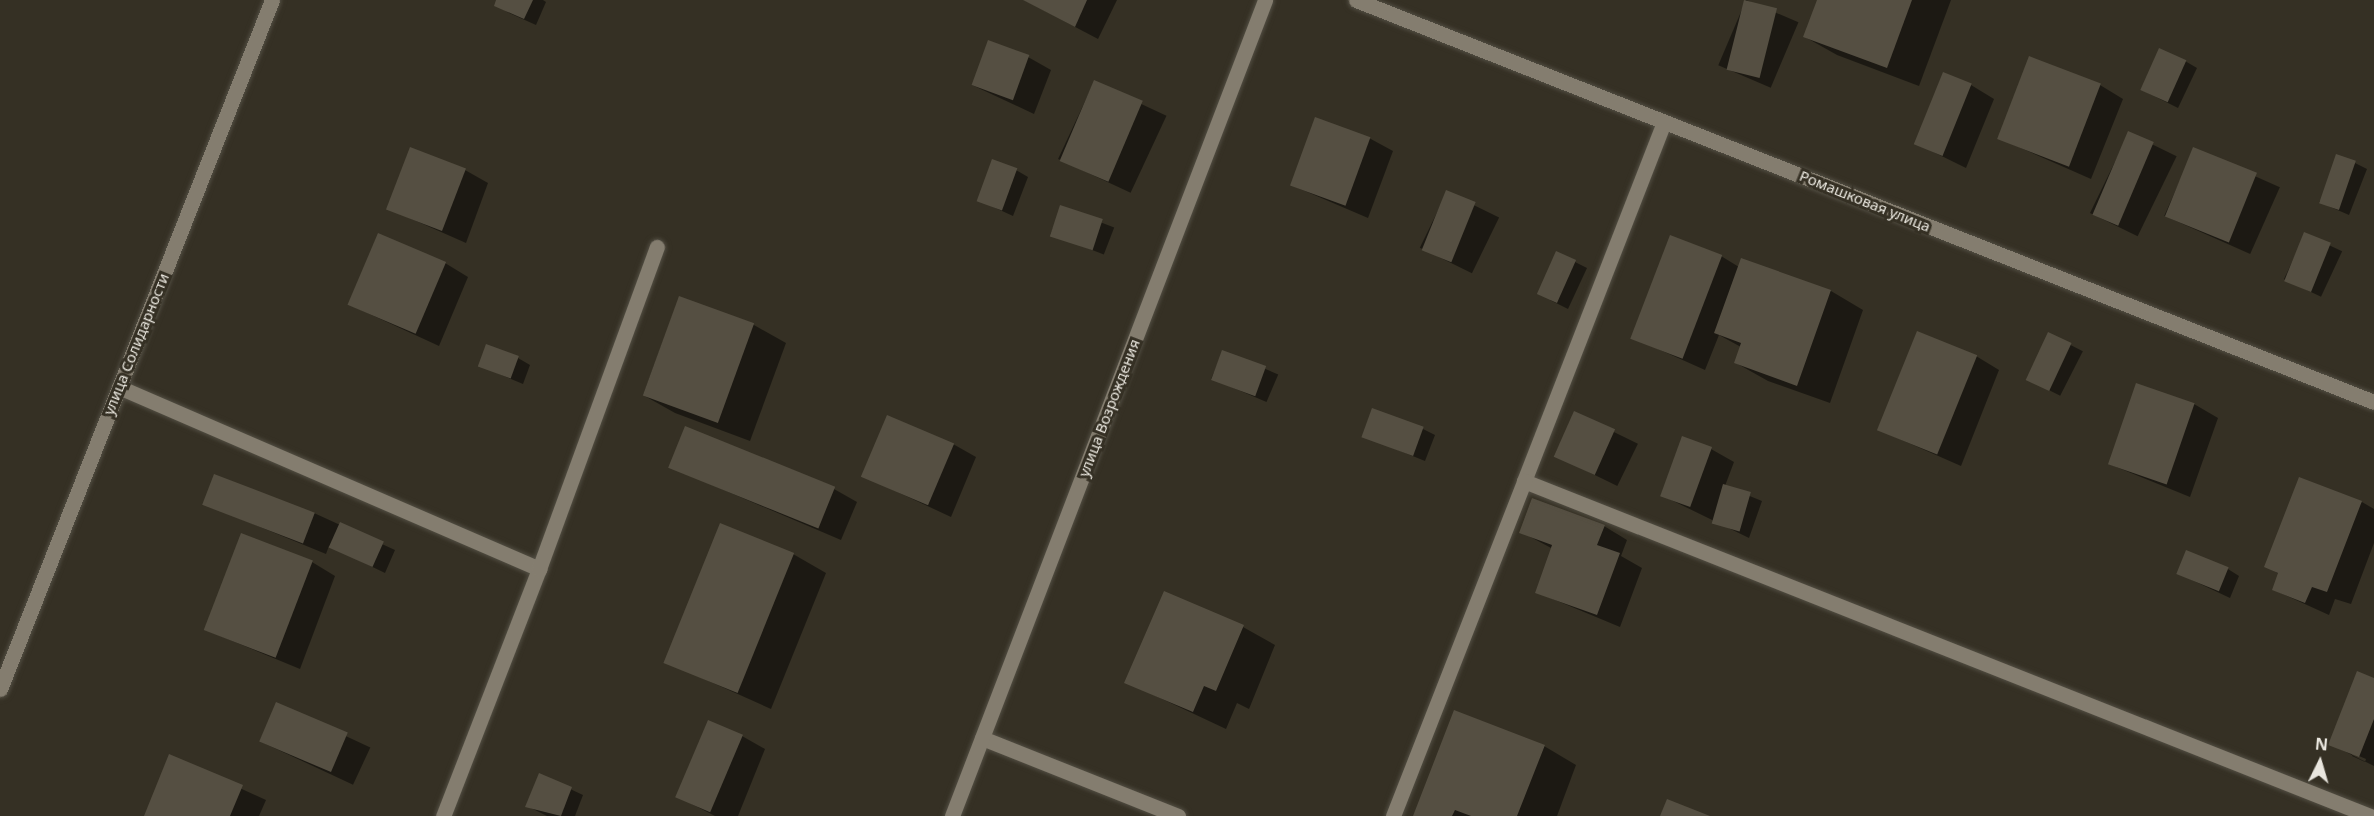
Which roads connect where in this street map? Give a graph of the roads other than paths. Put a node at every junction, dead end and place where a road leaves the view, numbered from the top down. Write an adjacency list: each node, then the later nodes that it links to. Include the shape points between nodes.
1 (273, 0): 6 (street, улица Солидарности)
2 (1265, 0): 11 (street, улица Возрождения)
3 (1356, 0): 4 (street, Ромашковая улица)
4 (1664, 122): 7 (street, Ромашковая улица); 8 (street)
5 (657, 247): 9 (street)
6 (119, 387): 9 (street); 10 (street, улица Солидарности)
7 (2374, 402)
8 (1524, 481): 15 (street); 16 (street)
9 (539, 569): 12 (street)
10 (0, 689)
11 (982, 738): 13 (street, улица Возрождения); 14 (street)
12 (443, 816)
13 (952, 816)
14 (1178, 816)
15 (1394, 816)
16 (2370, 816)

